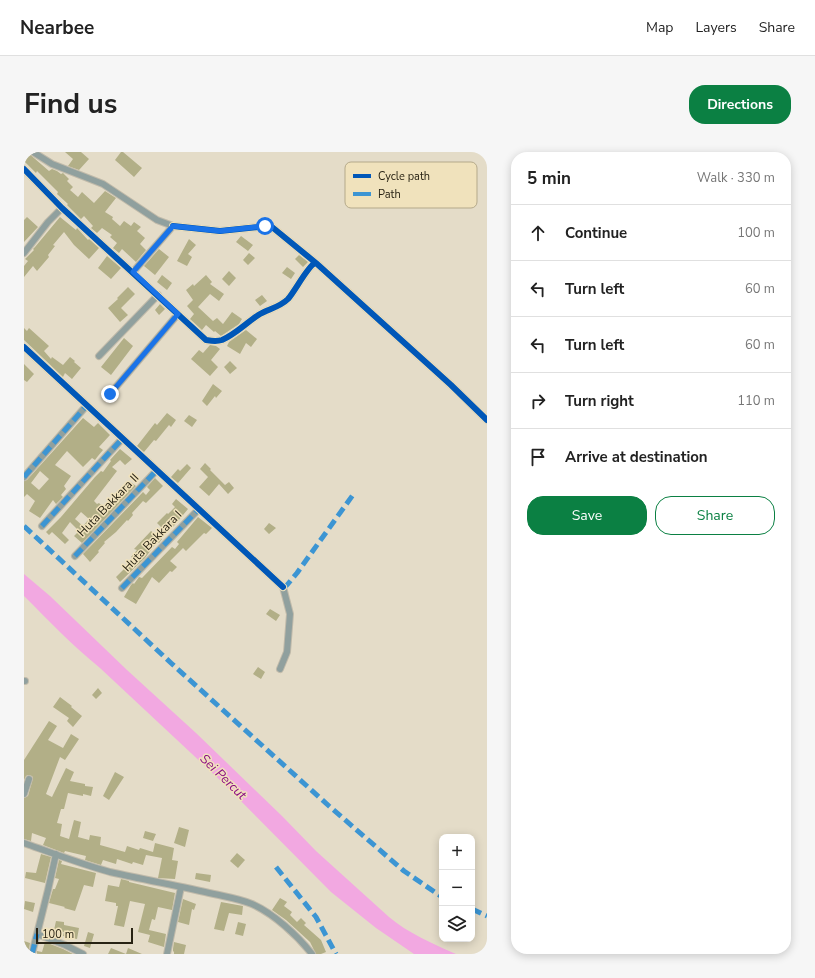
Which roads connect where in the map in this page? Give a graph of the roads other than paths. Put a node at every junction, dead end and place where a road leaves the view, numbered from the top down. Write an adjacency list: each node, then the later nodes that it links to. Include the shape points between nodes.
1 (33, 152): 4 (street, via 52,164 103,184 158,220)
2 (24, 170): 3 (street)
3 (62, 208): 5 (street); 7 (street)
4 (173, 226): 6 (street, via 220,231 269,226); 7 (street)
5 (24, 253)
6 (315, 262): 9 (street, via 287,300 222,340 206,340); 14 (street)
7 (133, 272): 8 (street)
8 (158, 295): 9 (street); 11 (street)
9 (178, 314): 12 (street)
10 (25, 349): 13 (street)
11 (99, 356)
12 (110, 394)
13 (87, 406): 15 (street); 17 (street)
14 (487, 420)
15 (122, 439): 16 (street); 19 (street)
16 (157, 470): 18 (street); 20 (street, Huta Bakkara II)
17 (24, 477)
18 (198, 510): 21 (street, Huta Bakkara I); 22 (street, via 283,587 290,614 287,652)
19 (42, 526)
20 (75, 556)
21 (122, 588)
22 (280, 669)
23 (29, 780): 24 (street)
24 (24, 794)
25 (24, 843): 26 (street)
26 (56, 854): 27 (street, via 110,872); 28 (street)
27 (181, 887): 31 (street); 32 (street, via 254,905 299,938)
28 (37, 934): 29 (street); 30 (street)
29 (32, 954)
30 (83, 954)
31 (167, 954)
32 (312, 954)

